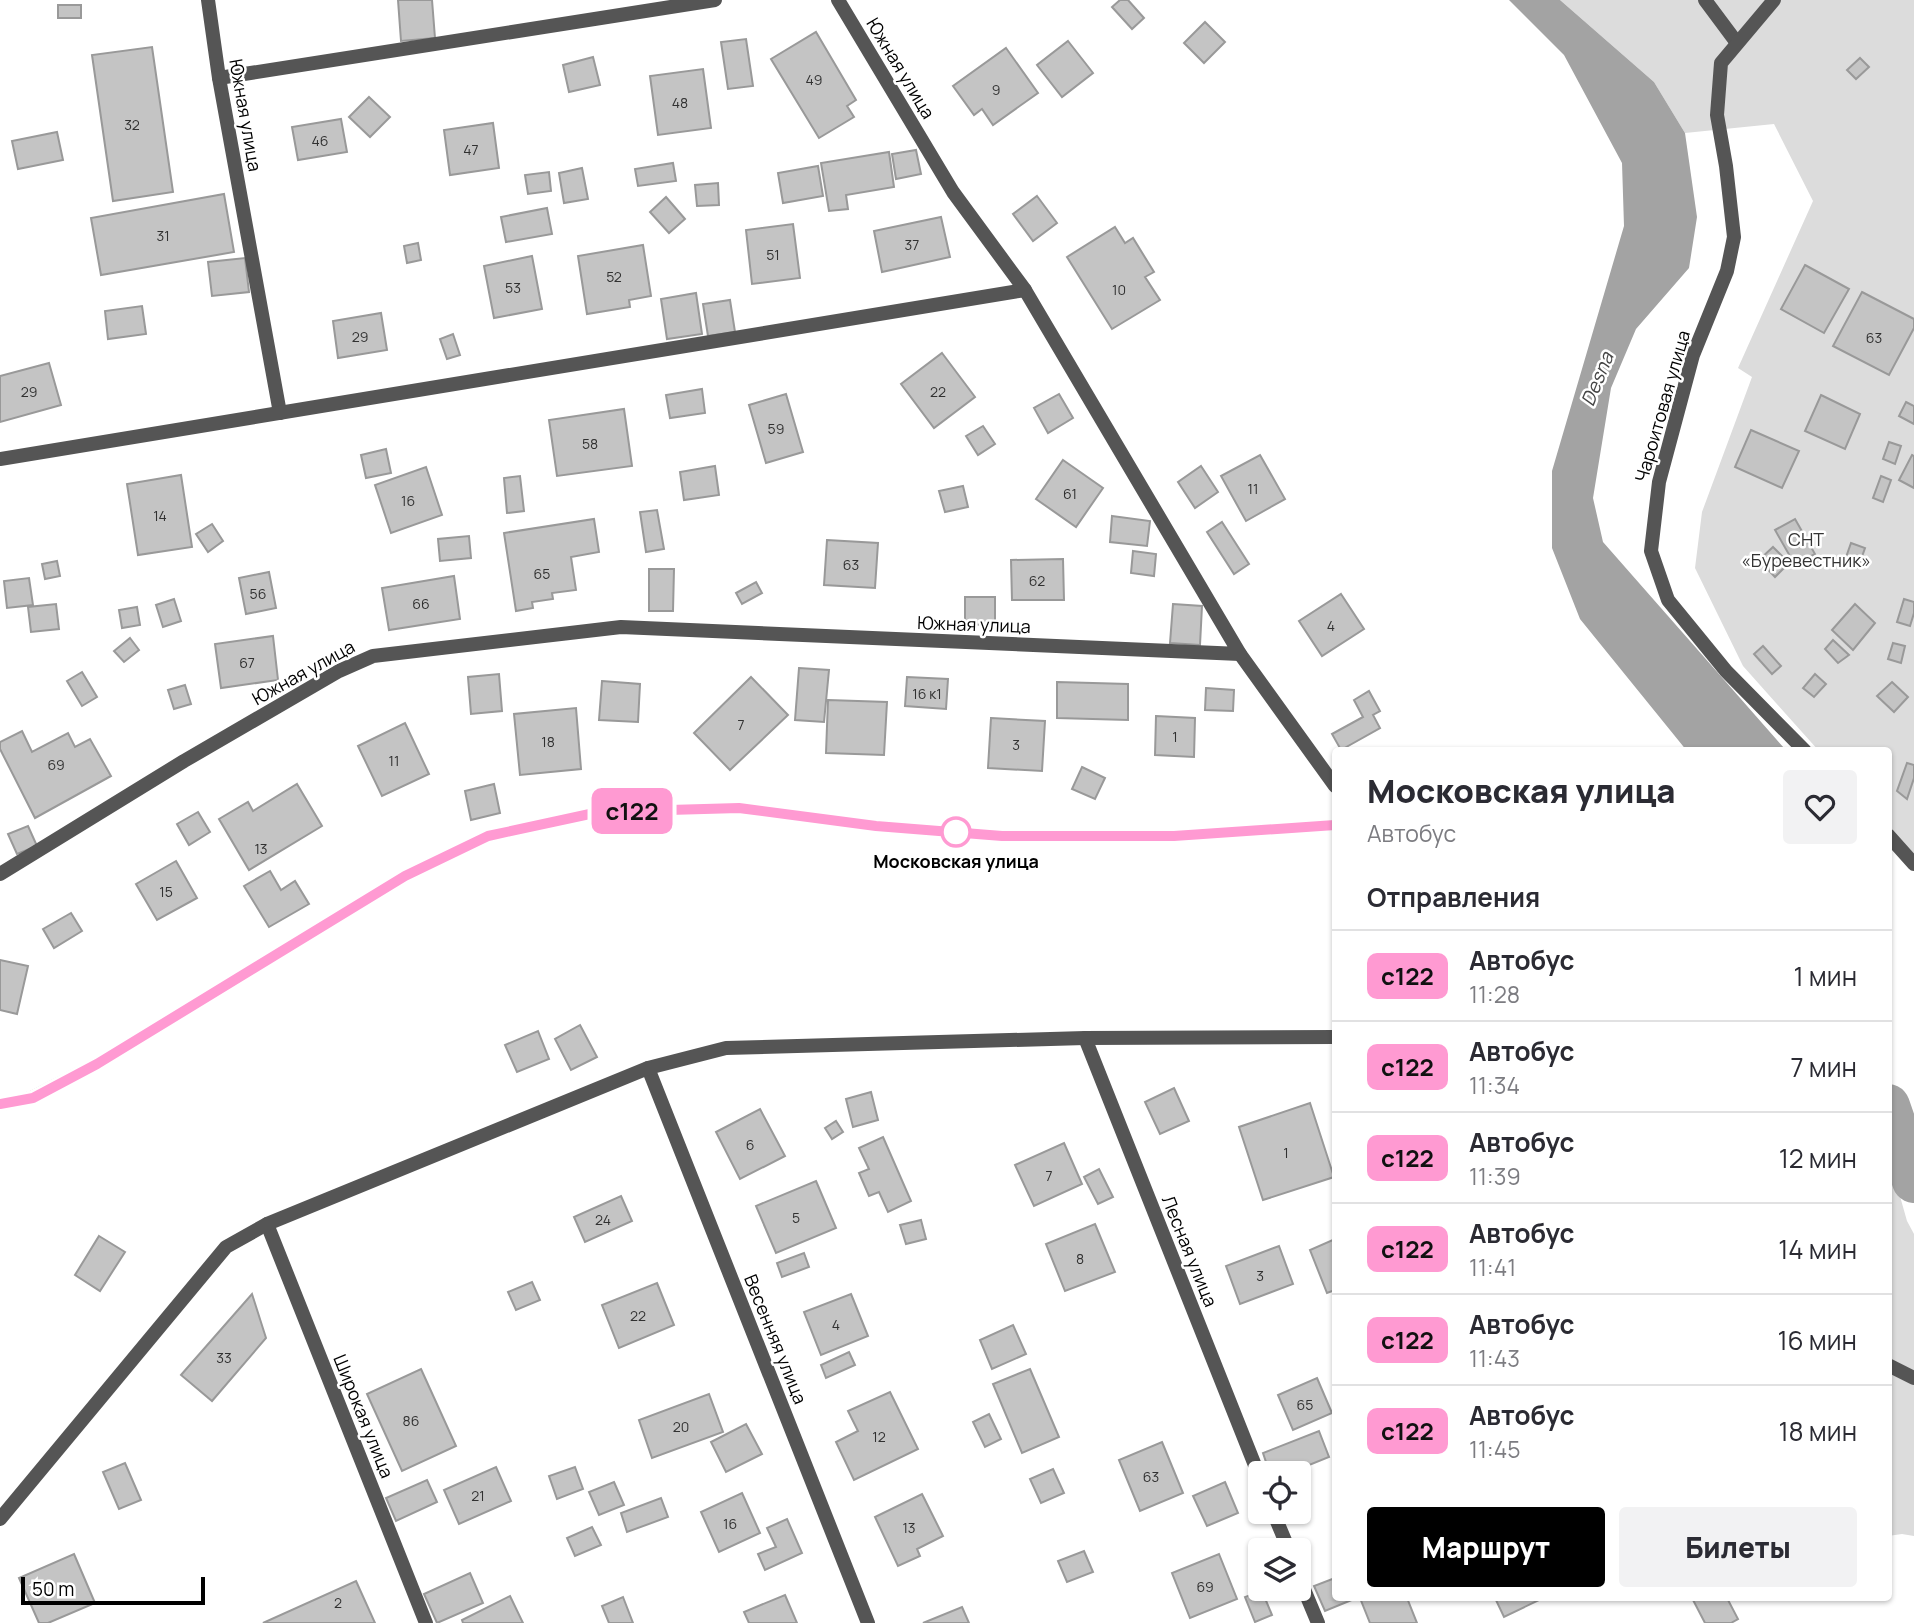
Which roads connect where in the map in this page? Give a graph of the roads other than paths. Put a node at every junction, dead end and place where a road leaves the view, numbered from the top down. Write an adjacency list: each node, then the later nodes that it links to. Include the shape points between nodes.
1 (208, 0): 7 (street, Южная улица)
2 (715, 0): 7 (street)
3 (838, 0): 8 (street, Южная улица, via 953,192)
4 (1705, 0): 6 (street)
5 (1774, 0): 6 (street, Чароитовая улица)
6 (1737, 43): 12 (street, Чароитовая улица, via 1721,62 1717,115 1734,237 1727,271 1693,355 1665,457 1651,551 1668,600 1726,671)
7 (219, 78): 9 (street, Южная улица)
8 (1025, 290): 9 (street); 11 (street, Южная улица)
9 (279, 413): 10 (street)
10 (0, 459)
11 (1240, 654): 13 (street); 17 (street, Южная улица, via 621,627 373,656 184,761)
12 (1801, 747)
13 (1332, 782)
14 (1332, 825): 21 (street, via 1174,836 1002,836 739,808 599,812 488,836 405,876 97,1064 33,1098)
15 (1892, 839): 16 (street)
16 (1914, 864)
17 (0, 874)
18 (1332, 1037): 19 (street)
19 (1085, 1038): 20 (street, via 726,1048); 25 (street, Лесная улица)
20 (649, 1068): 22 (street); 29 (street, Весенняя улица)
21 (0, 1104)
22 (267, 1224): 26 (street, via 226,1247); 28 (street, Широкая улица)
23 (1892, 1367): 24 (street)
24 (1914, 1378)
25 (1253, 1461)
26 (0, 1519)
27 (1309, 1601): 30 (street)
28 (426, 1623)
29 (868, 1623)
30 (1318, 1623)

